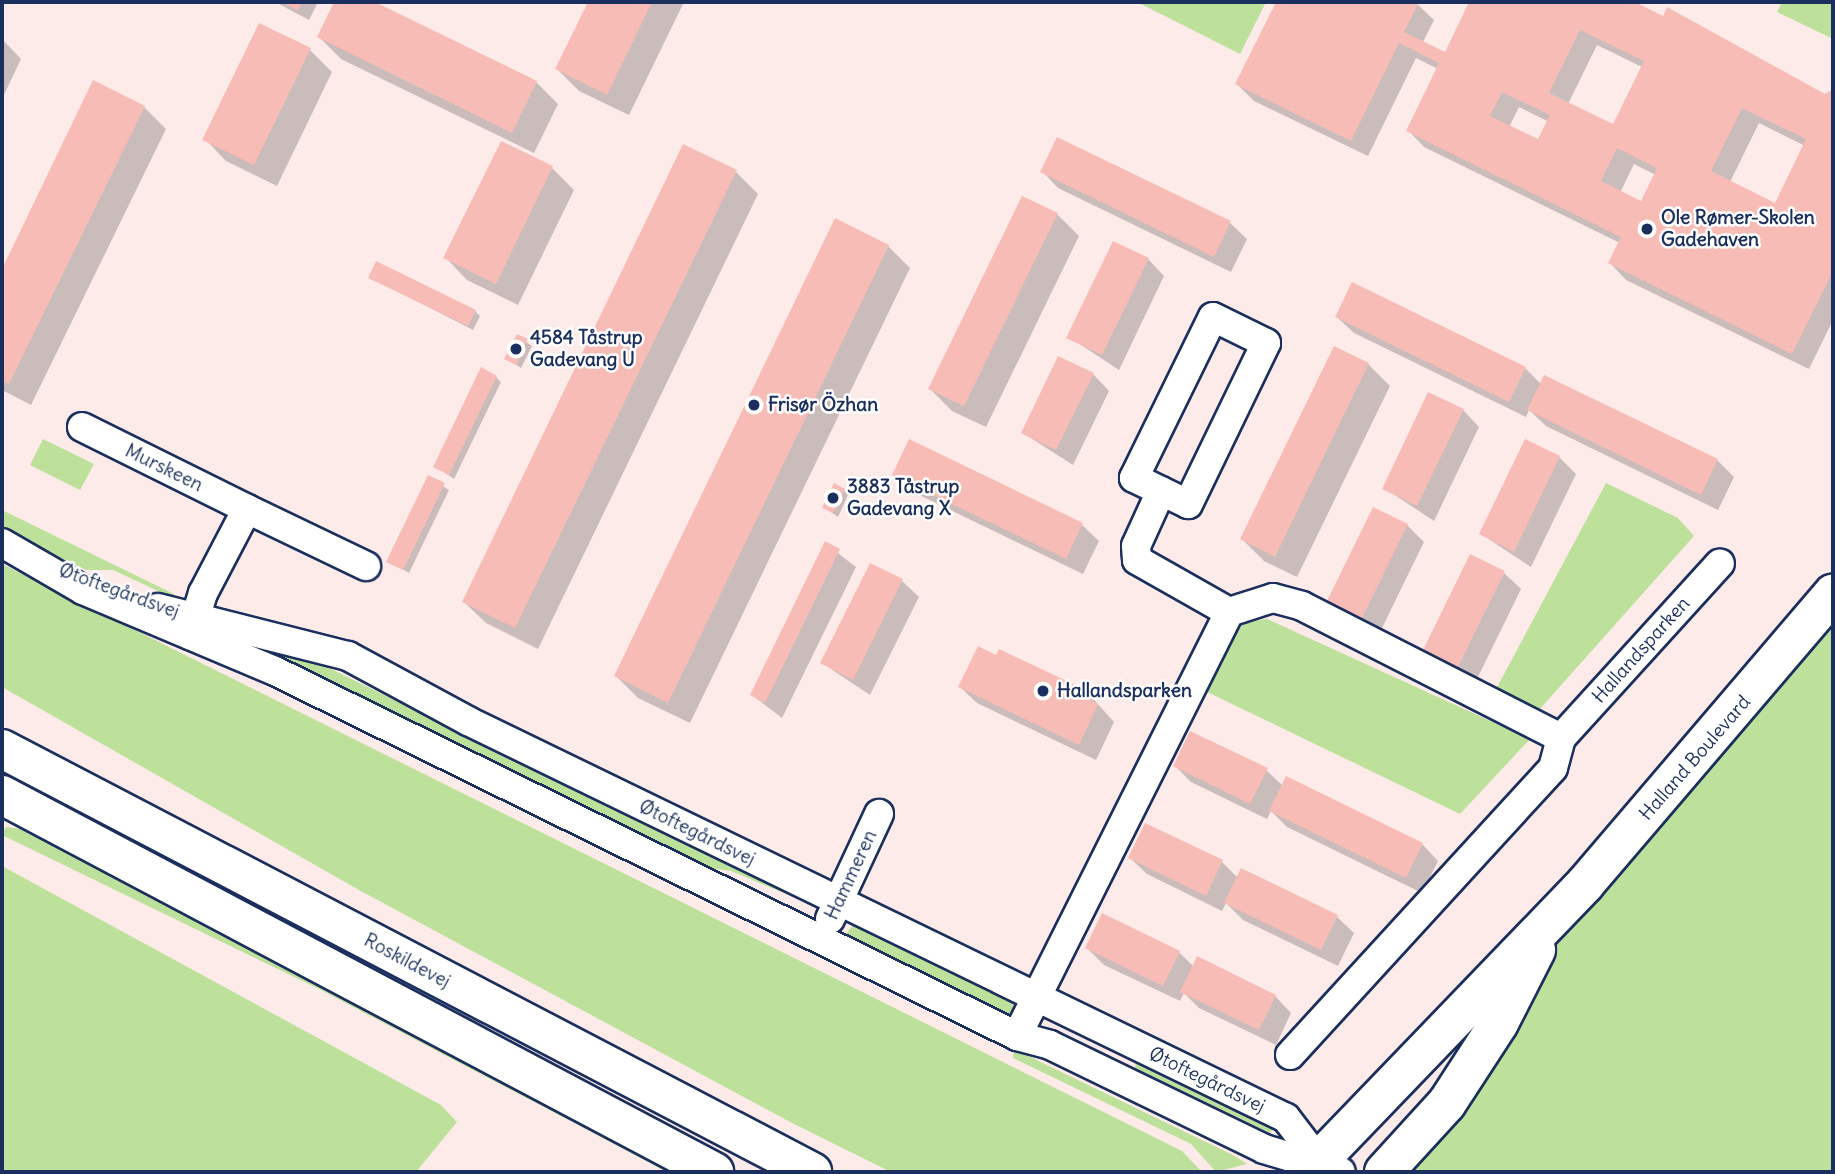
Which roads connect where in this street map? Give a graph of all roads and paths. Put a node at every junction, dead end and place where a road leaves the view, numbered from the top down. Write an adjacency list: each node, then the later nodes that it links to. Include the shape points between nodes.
1 (82, 427): 3 (street, Murskeen)
2 (1161, 491): 2 (street, via 1134,478 1213,317 1266,343 1188,504); 8 (street, via 1136,545 1137,561)
3 (247, 509): 6 (street, Murskeen); 9 (street)
4 (2, 544): 9 (street, Øtoftegårdsvej)
5 (1720, 563): 10 (street, Hallandsparken)
6 (366, 566)
7 (1833, 594): 15 (main road, Halland Boulevard, via 1704,751)
8 (1229, 612): 10 (street, via 1273,598 1302,606); 17 (street)
9 (192, 628): 14 (street, Øtoftegårdsvej, via 348,656); 16 (street, Øtoftegårdsvej)
10 (1561, 738): 19 (street, Hallandsparken, via 1553,768)
11 (2, 749): 22 (main road, Roskildevej)
12 (2, 795): 21 (main road)
13 (879, 814): 14 (street, Hammeren)
14 (838, 901): 16 (street, Hammeren); 17 (street, Øtoftegårdsvej)
15 (1553, 918): 20 (main road, Halland Boulevard); 23 (main road, Halland Boulevard, via 1499,1023 1447,1103)
16 (822, 937): 18 (street, Øtoftegårdsvej)
17 (1037, 998): 18 (street); 20 (street, Øtoftegårdsvej, via 1286,1118)
18 (1017, 1036): 20 (street, Øtoftegårdsvej, via 1050,1045 1264,1149)
19 (1290, 1055)
20 (1323, 1168)
21 (714, 1172)
22 (812, 1172)
23 (1384, 1172)

